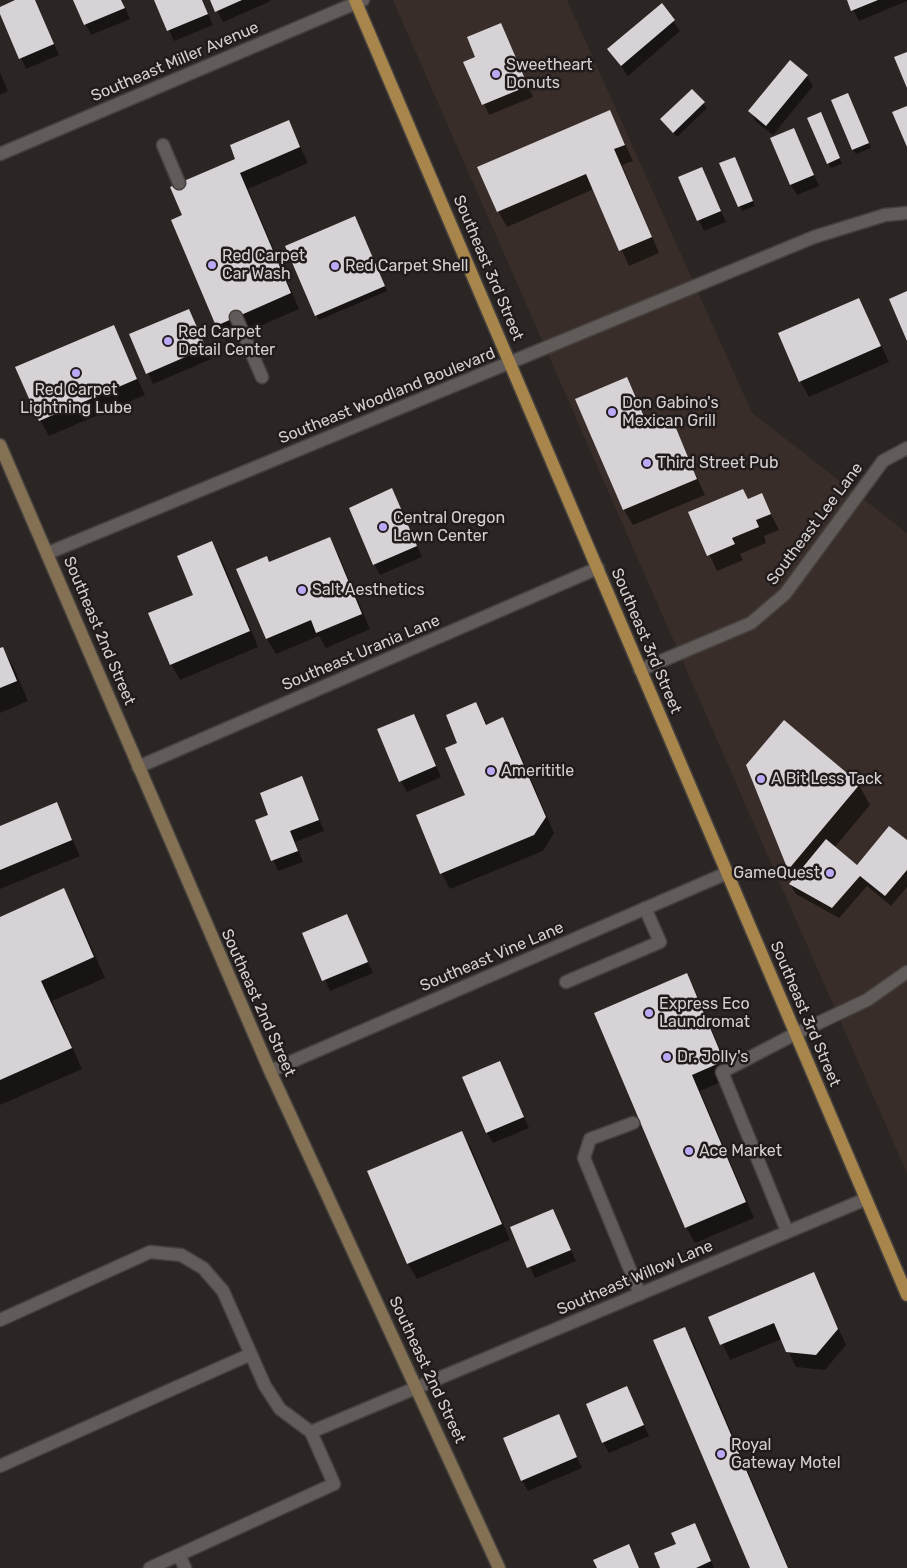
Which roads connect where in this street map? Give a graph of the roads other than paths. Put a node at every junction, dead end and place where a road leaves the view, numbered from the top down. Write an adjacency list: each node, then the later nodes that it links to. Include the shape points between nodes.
1 (358, 1): 3 (street, Southeast Miller Avenue); 7 (main road, Southeast 3rd Street)
2 (163, 145): 4 (street)
3 (0, 154)
4 (179, 183)
5 (907, 213): 7 (street, Southeast Woodland Boulevard, via 885,215 814,237)
6 (236, 316): 8 (street)
7 (510, 363): 11 (street, Southeast Woodland Boulevard); 12 (main road, Southeast 3rd Street)
8 (262, 377)
9 (0, 445): 11 (street, Southeast 2nd Street)
10 (907, 448): 13 (street, Southeast Lee Lane, via 883,462 785,594 751,623)
11 (48, 553): 14 (street, Southeast 2nd Street)
12 (598, 568): 13 (main road, Southeast 3rd Street); 14 (street, Southeast Urania Lane)
13 (640, 670): 15 (main road, Southeast 3rd Street)
14 (138, 767): 20 (street, Southeast 2nd Street)
15 (727, 873): 16 (street, Southeast Vine Lane); 19 (main road, Southeast 3rd Street)
16 (646, 908): 18 (street, via 660,942); 20 (street, Southeast Vine Lane)
17 (907, 972): 19 (street, via 866,1000)
18 (566, 982)
19 (796, 1034): 22 (main road, Southeast 3rd Street); 23 (street, via 722,1072)
20 (270, 1071): 28 (street, Southeast 2nd Street)
21 (633, 1123): 24 (street, via 590,1139 584,1158)
22 (866, 1199): 23 (street, Southeast Willow Lane); 25 (main road, Southeast 3rd Street)
23 (787, 1232): 24 (street, Southeast Willow Lane)
24 (640, 1294): 28 (street, Southeast Willow Lane)
25 (907, 1295)
26 (0, 1320): 27 (street, via 150,1252 181,1256 203,1268 223,1290)
27 (251, 1354): 29 (street, via 280,1409); 30 (street)
28 (418, 1387): 29 (street, Southeast Willow Lane); 34 (street, Southeast 2nd Street)
29 (311, 1432): 31 (street, via 334,1484)
30 (0, 1466)
31 (179, 1555): 32 (street); 33 (street)
32 (150, 1568)
33 (185, 1568)
34 (499, 1568)

